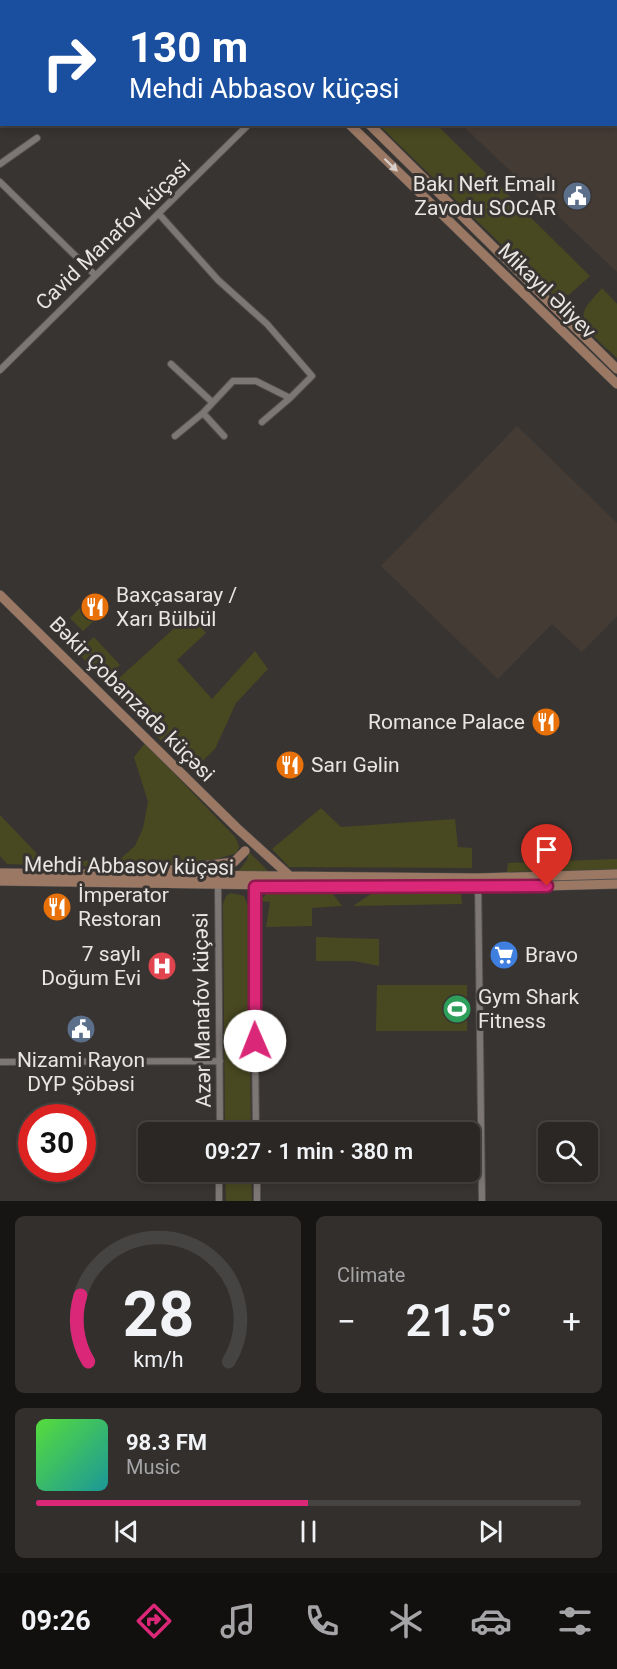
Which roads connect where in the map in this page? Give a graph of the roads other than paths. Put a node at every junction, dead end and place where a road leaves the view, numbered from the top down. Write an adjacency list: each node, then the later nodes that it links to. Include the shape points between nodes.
1 (247, 126): 7 (street, Cavid Manafov küçəsi)
2 (351, 126): 12 (street, Mikayıl Əliyev, one-way to 12)
3 (371, 126): 10 (street, Mikayıl Əliyev)
4 (37, 138): 5 (street)
5 (0, 164)
6 (0, 182): 8 (street)
7 (159, 214): 8 (street, Cavid Manafov küçəsi); 13 (street, via 312,376)
8 (95, 274): 11 (street, Cavid Manafov küçəsi)
9 (171, 364): 14 (street)
10 (617, 369)
11 (0, 370)
12 (617, 384)
13 (290, 398): 14 (street, via 256,381 239,380); 16 (street)
14 (212, 402): 15 (street)
15 (202, 413): 17 (street); 18 (street)
16 (262, 422)
17 (175, 436)
18 (224, 436)
19 (0, 595): 20 (street, Bəkir Çobanzadə küçəsi)
20 (238, 829): 21 (street); 27 (street); 28 (street)
21 (245, 851): 23 (street, via 241,858 228,863); 25 (street, via 241,863)
22 (0, 873): 23 (street, Mehdi Abbasov küçəsi)
23 (132, 874): 25 (street, Mehdi Abbasov küçəsi)
24 (617, 874): 30 (street, Mehdi Abbasov küçəsi)
25 (226, 876): 26 (street, Mehdi Abbasov küçəsi); 32 (street)
26 (249, 876): 27 (street, Mehdi Abbasov küçəsi); 33 (street)
27 (279, 877): 28 (street, Mehdi Abbasov küçəsi); 34 (street)
28 (291, 877): 30 (street, Mehdi Abbasov küçəsi)
29 (0, 881): 32 (street, Mehdi Abbasov küçəsi)
30 (478, 883): 31 (street, Mehdi Abbasov küçəsi); 34 (street, Mehdi Abbasov küçəsi); 43 (street)
31 (617, 884)
32 (218, 886): 33 (street, Mehdi Abbasov küçəsi); 36 (street, Azər Manafov küçəsi)
33 (255, 887): 34 (street, Mehdi Abbasov küçəsi); 38 (street)
34 (288, 887)
35 (0, 1062): 36 (street)
36 (220, 1062): 37 (street, Azər Manafov küçəsi)
37 (220, 1122)
38 (256, 1122)
39 (219, 1182): 41 (street)
40 (257, 1182): 42 (street)
41 (219, 1201)
42 (257, 1201)
43 (482, 1201)

